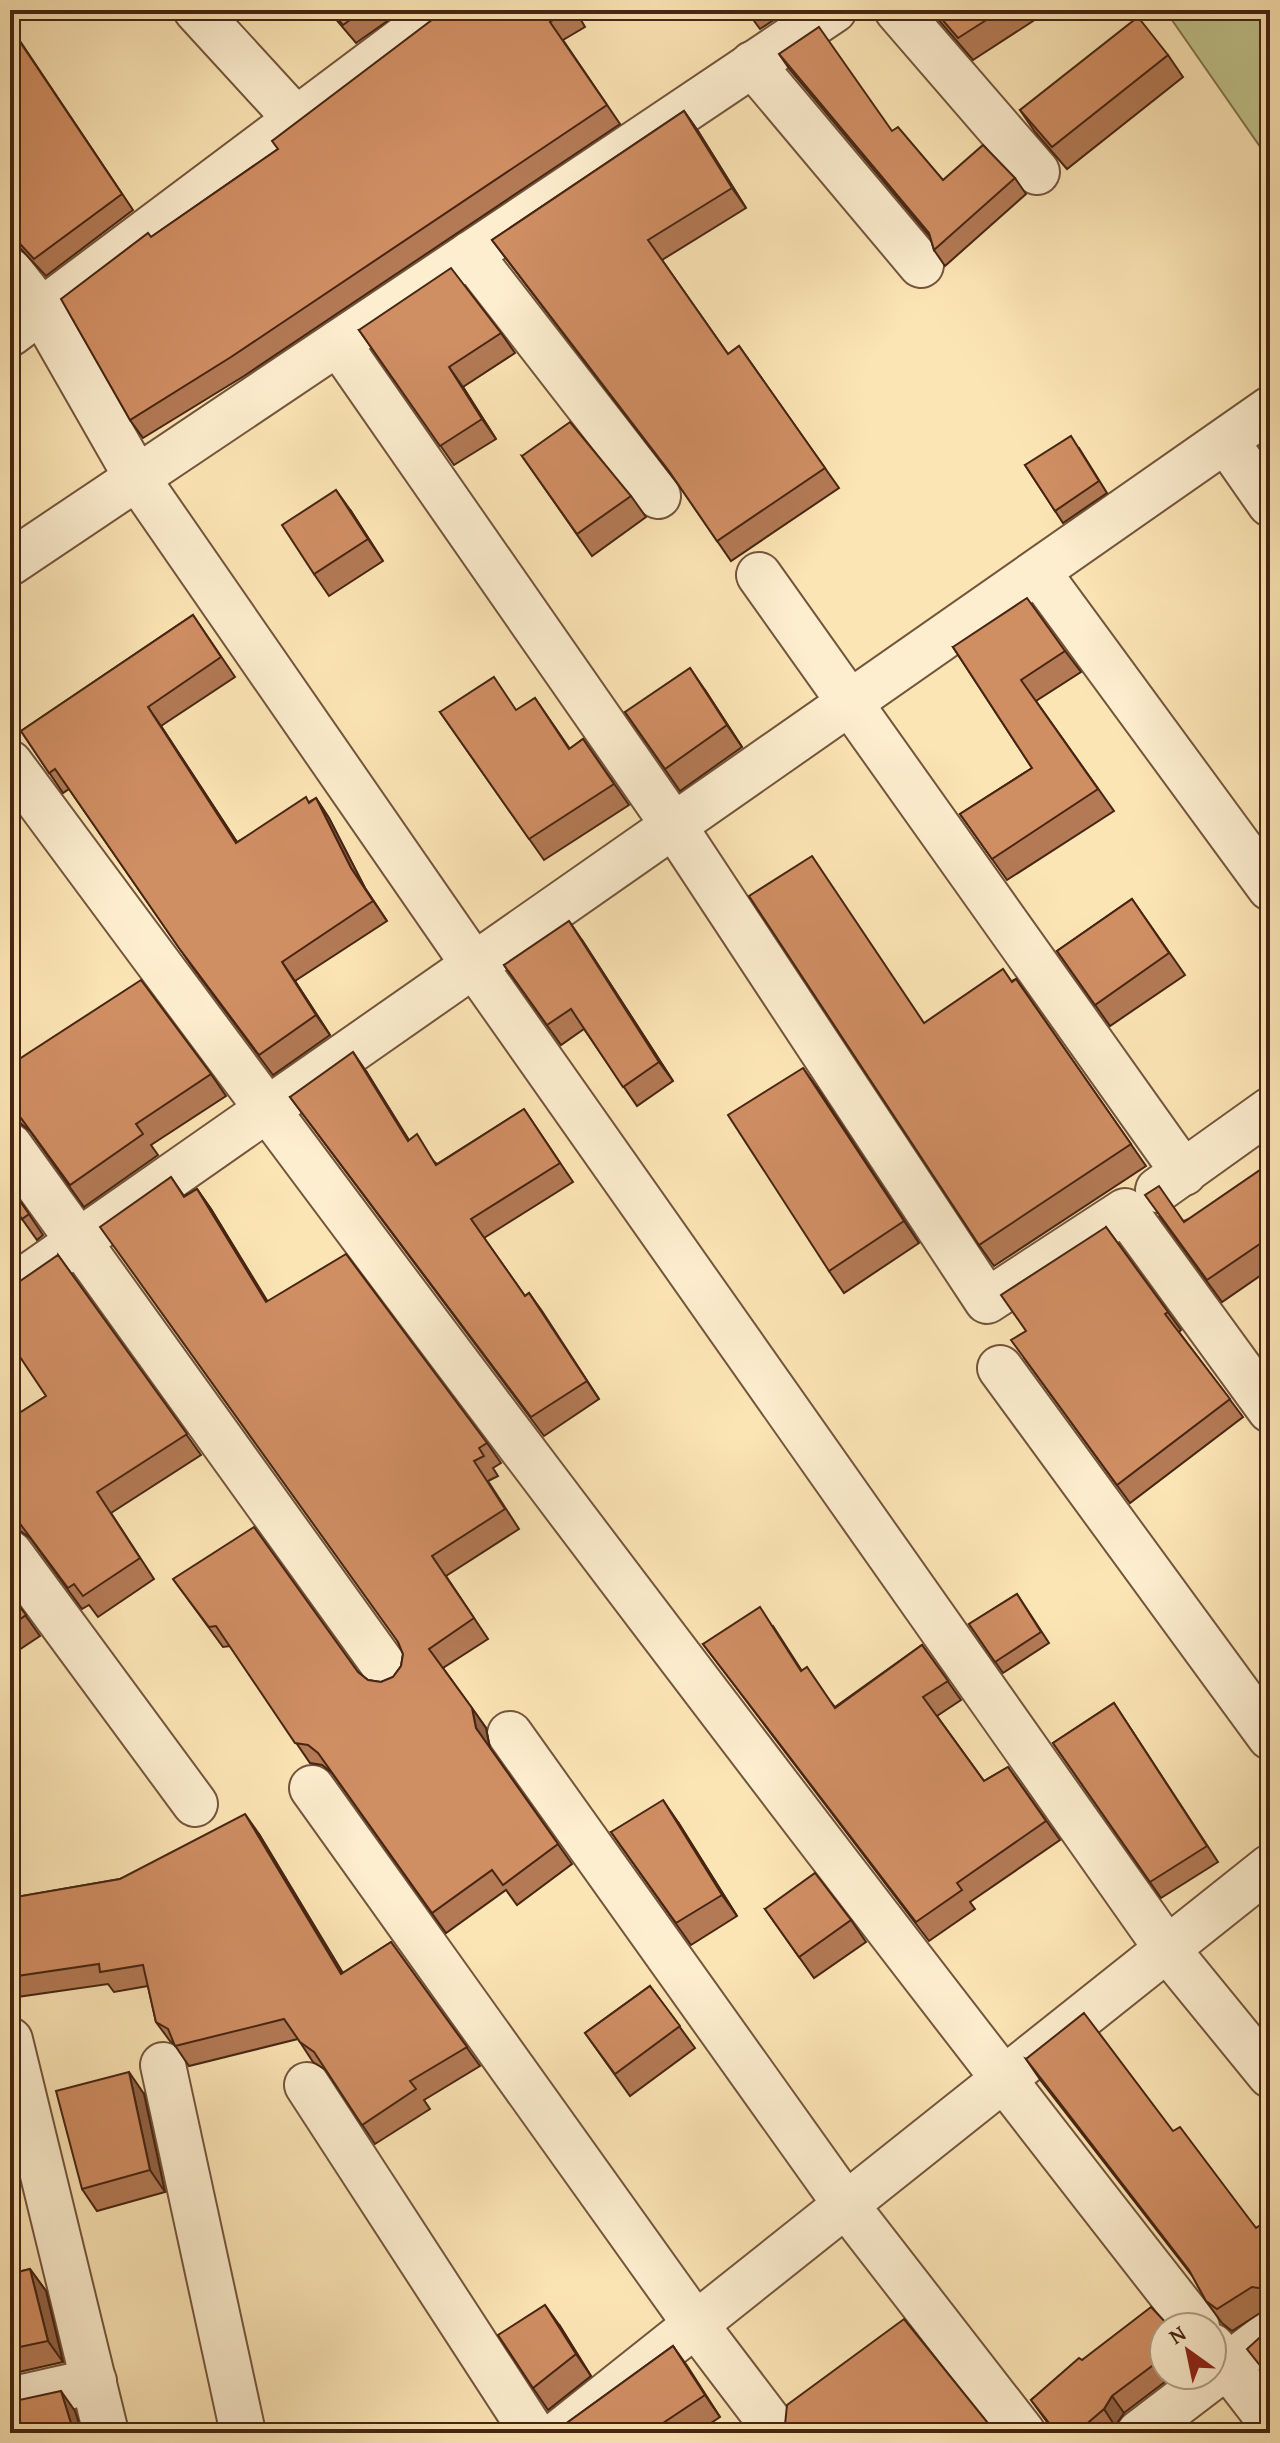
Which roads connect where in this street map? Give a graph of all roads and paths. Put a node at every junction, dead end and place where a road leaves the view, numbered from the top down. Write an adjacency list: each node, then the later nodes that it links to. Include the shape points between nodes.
1 (196, 10): 6 (street)
2 (442, 10): 6 (street)
3 (834, 10): 5 (street)
4 (897, 10): 7 (street)
5 (752, 64): 8 (street); 9 (street)
6 (296, 119): 11 (street)
7 (1037, 172)
8 (470, 254): 12 (street); 16 (street)
9 (921, 265)
10 (10, 271): 11 (street)
11 (26, 322): 15 (street)
12 (338, 343): 15 (street); 23 (street)
13 (1270, 409): 14 (street)
14 (1226, 441): 17 (street); 19 (street)
15 (137, 478): 18 (street); 25 (street)
16 (658, 496)
17 (1270, 504)
18 (10, 563)
19 (1038, 572): 21 (street); 24 (street)
20 (759, 575): 21 (street)
21 (848, 704): 23 (street); 29 (street)
22 (10, 763): 26 (street)
23 (674, 826): 25 (street); 30 (street, via 987,1301)
24 (1270, 888)
25 (474, 965): 26 (street); 42 (street)
26 (267, 1110): 31 (street); 46 (street)
27 (1270, 1110): 29 (street)
28 (10, 1146): 31 (street)
29 (1184, 1173): 30 (street)
30 (1125, 1211): 34 (street)
31 (79, 1241): 32 (street); 36 (street)
32 (10, 1289)
33 (1000, 1368): 38 (street)
34 (1270, 1410)
35 (10, 1553): 40 (street)
36 (392, 1677)
37 (510, 1734): 49 (street)
38 (1270, 1737)
39 (312, 1788): 51 (street)
40 (195, 1804)
41 (1270, 1867): 42 (street)
42 (1167, 1949): 45 (street); 46 (street)
43 (10, 2040): 48 (street)
44 (163, 2065): 60 (street)
45 (1270, 2075)
46 (1004, 2080): 49 (street); 50 (street)
47 (307, 2085): 61 (street)
48 (26, 2177): 55 (street)
49 (846, 2205): 51 (street); 64 (street)
50 (1184, 2311)
51 (696, 2325): 62 (street); 63 (street)
52 (1270, 2333): 53 (street)
53 (1228, 2352)
54 (1228, 2366): 58 (street)
55 (94, 2381): 57 (street); 59 (street)
56 (1183, 2391): 65 (street)
57 (10, 2400)
58 (1270, 2421)
59 (106, 2433)
60 (243, 2433)
61 (533, 2433)
62 (559, 2433)
63 (778, 2433)
64 (1023, 2433)
65 (1139, 2433)

